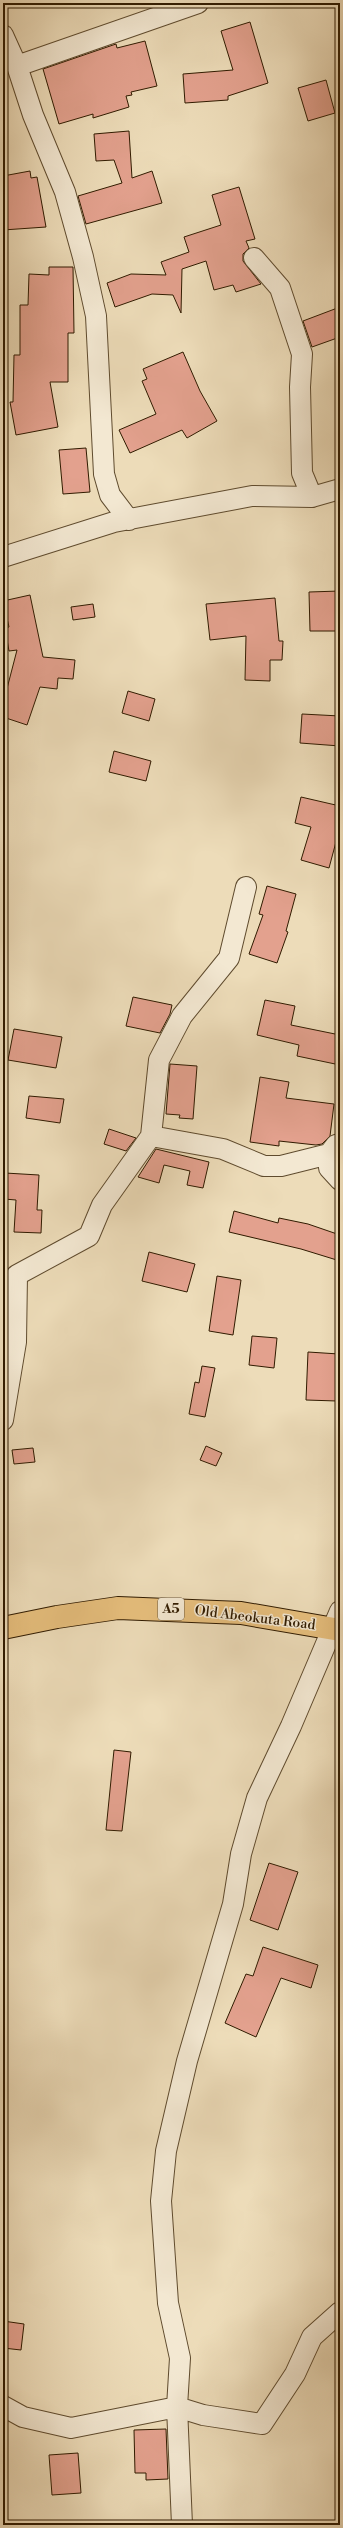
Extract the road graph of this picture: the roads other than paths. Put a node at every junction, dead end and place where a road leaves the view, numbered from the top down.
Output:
1 (198, 3) edge
2 (3, 35) edge
3 (17, 66) junction
4 (254, 258) dead end
5 (340, 489) edge
6 (312, 497) junction
7 (129, 520) junction
8 (3, 557) edge
9 (246, 887) dead end
10 (151, 1136) junction
11 (334, 1149) edge
12 (340, 1180) edge
13 (3, 1420) edge
14 (338, 1623) edge
15 (3, 1628) edge
16 (340, 2312) edge
17 (3, 2406) edge
18 (177, 2407) junction
19 (182, 2525) edge

1 - 3 street
2 - 3 street
3 - 7 street
4 - 6 street
5 - 6 street
6 - 7 street
7 - 8 street
9 - 10 street
10 - 11 street
10 - 13 street
11 - 12 street
14 - 15 highway, Old Abeokuta Road / A5
14 - 18 street
16 - 18 street
17 - 18 street
18 - 19 street

